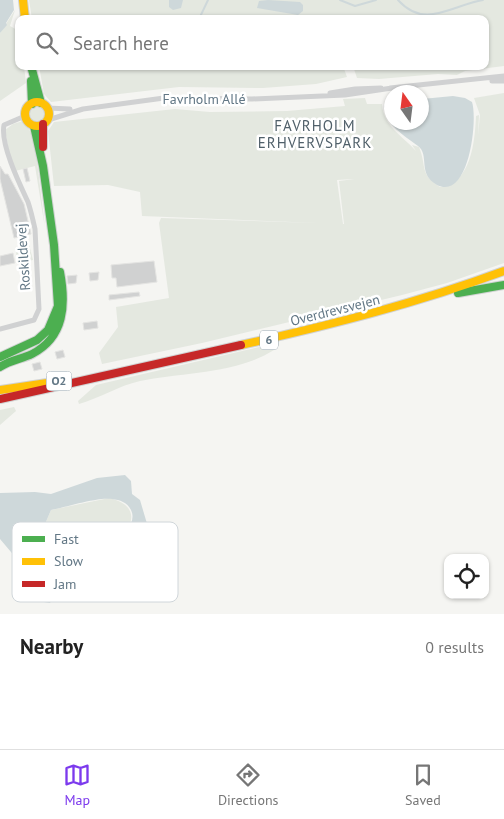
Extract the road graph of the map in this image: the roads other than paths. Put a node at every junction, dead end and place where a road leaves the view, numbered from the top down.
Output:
1 (23, 0) edge
2 (25, 15) edge
3 (31, 70) edge
4 (32, 70) edge
5 (504, 76) edge
6 (474, 81) junction
7 (504, 81) edge
8 (32, 104) junction
9 (44, 106) junction
10 (83, 109) junction
11 (25, 116) junction
12 (45, 122) junction
13 (34, 126) junction
14 (43, 166) junction
15 (54, 245) junction
16 (504, 271) edge
17 (502, 285) edge
18 (440, 295) junction
19 (0, 329) edge
20 (0, 357) edge
21 (0, 367) edge
22 (117, 373) junction
23 (59, 381) junction
24 (0, 390) edge
25 (0, 395) edge
26 (0, 400) edge

1 - 2 main road
3 - 8 main road
4 - 9 main road
5 - 6 street, Favrholm Allé
6 - 7 street, Favrholm Allé
6 - 10 street, Favrholm Allé
8 - 9 main road
8 - 11 main road
9 - 10 street, Favrholm Allé
9 - 12 main road
10 - 12 street, Favrholm Allé
11 - 13 main road
11 - 19 street, Roskildevej
12 - 13 main road
12 - 14 main road
13 - 14 main road
14 - 15 main road
15 - 20 main road
15 - 21 main road
16 - 18 main road, Overdrevsvejen
17 - 18 main road, Overdrevsvejen / 6
18 - 22 main road, Overdrevsvejen / 6
22 - 23 main road, Overdrevsvejen / O2
22 - 26 main road, Overdrevsvejen / 6
23 - 24 main road, Overdrevsvejen / O2
23 - 25 main road

